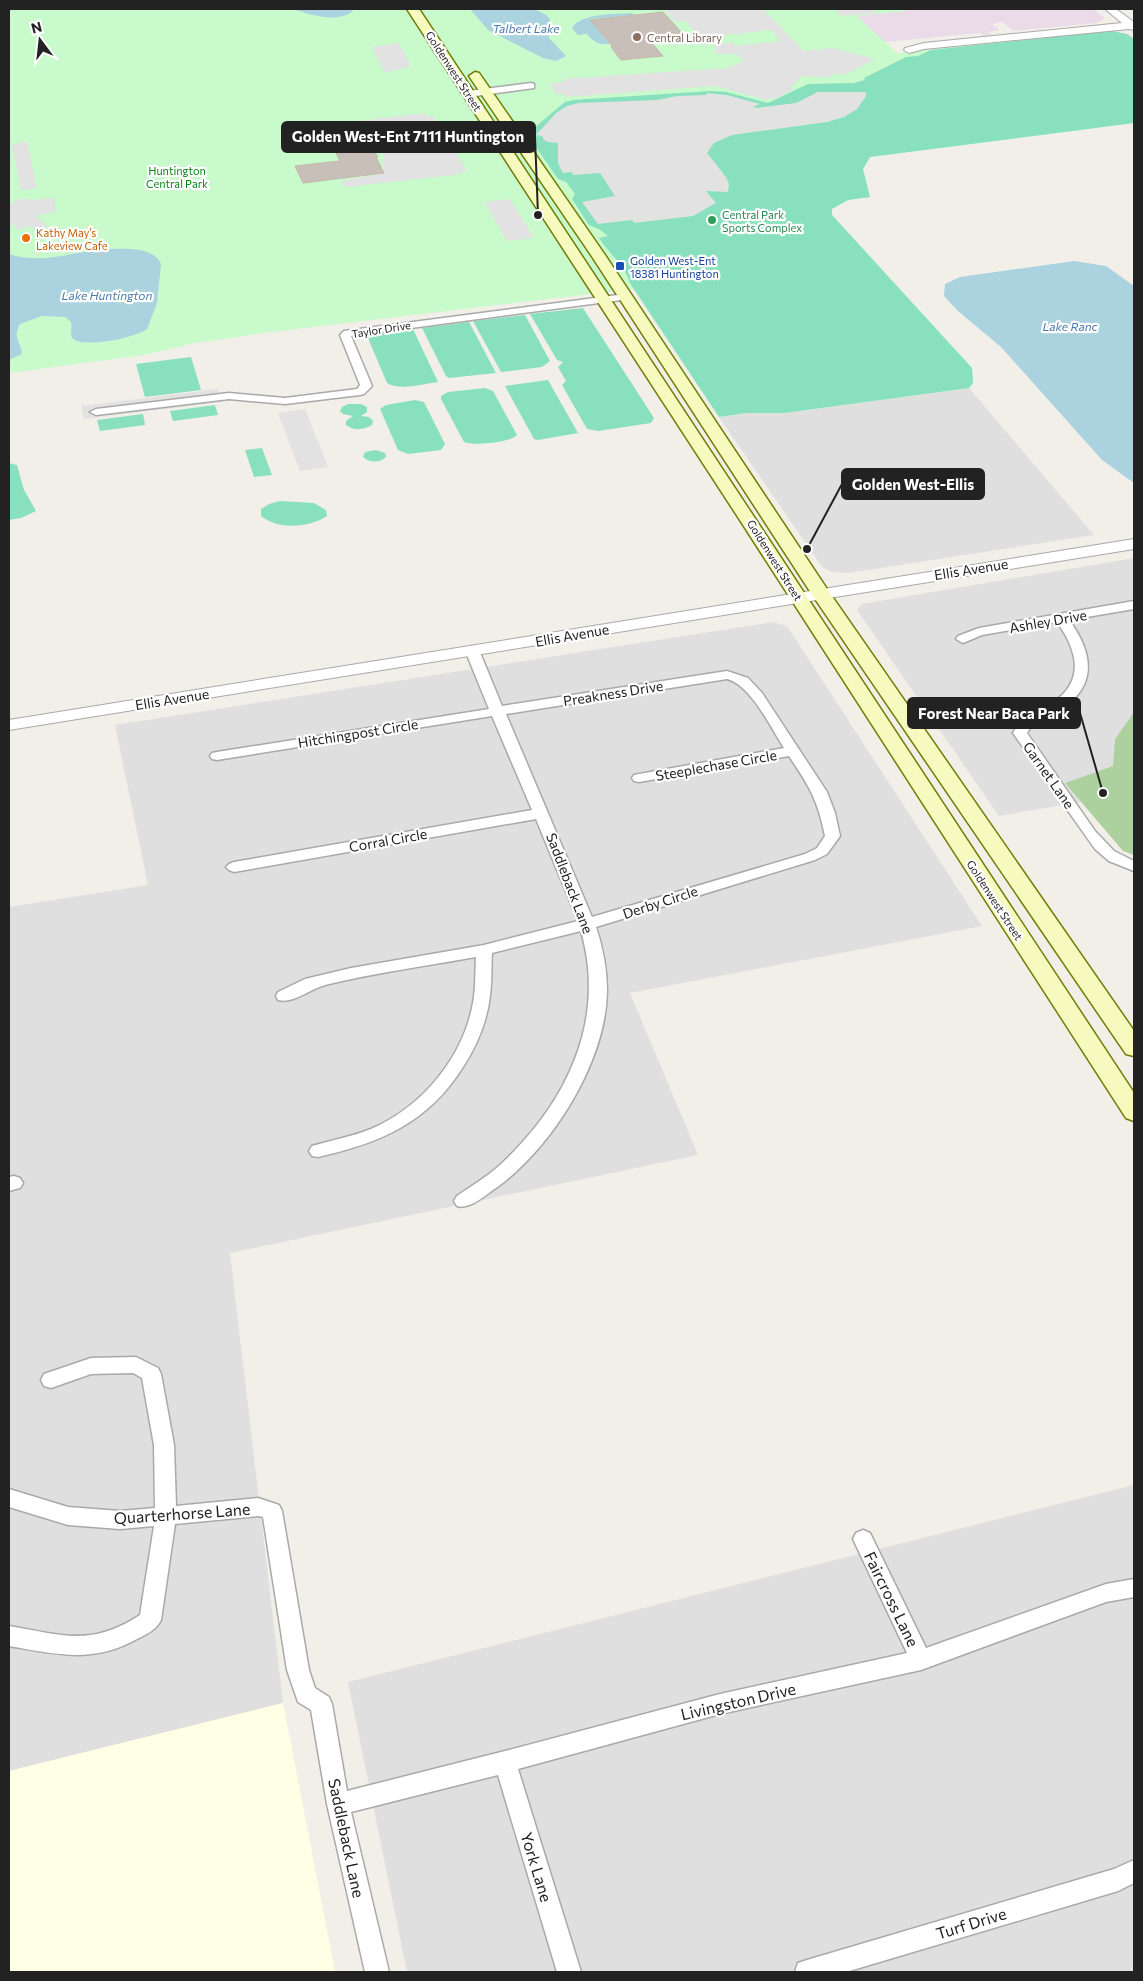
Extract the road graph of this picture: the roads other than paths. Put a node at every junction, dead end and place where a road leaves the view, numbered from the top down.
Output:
1 (413, 9) edge
2 (1110, 9) edge
3 (1133, 26) edge
4 (909, 50) dead end
5 (466, 62) dead end
6 (531, 86) dead end
7 (486, 92) junction
8 (468, 94) junction
9 (502, 146) junction
10 (552, 190) junction
11 (534, 192) junction
12 (583, 235) junction
13 (625, 297) junction
14 (603, 300) junction
15 (96, 412) dead end
16 (1134, 544) edge
17 (809, 595) junction
18 (1134, 605) edge
19 (1061, 619) junction
20 (962, 639) dead end
21 (472, 650) junction
22 (727, 675) joint
23 (498, 711) junction
24 (9, 725) edge
25 (793, 751) junction
26 (217, 756) dead end
27 (639, 778) dead end
28 (542, 813) junction
29 (1134, 866) edge
30 (234, 867) dead end
31 (588, 924) junction
32 (484, 950) junction
33 (284, 996) dead end
34 (1134, 1048) edge
35 (1134, 1112) edge
36 (318, 1151) dead end
37 (463, 1201) dead end
38 (51, 1380) dead end
39 (9, 1498) edge
40 (165, 1517) junction
41 (863, 1539) dead end
42 (1134, 1588) edge
43 (9, 1636) edge
44 (921, 1660) junction
45 (321, 1704) joint
46 (505, 1762) junction
47 (338, 1804) junction
48 (1134, 1871) edge
49 (377, 1972) edge
50 (569, 1972) edge
51 (807, 1972) edge

1 - 8 main road, Goldenwest Street
2 - 3 street
3 - 4 street
5 - 7 main road, Goldenwest Street
6 - 7 street
7 - 8 street
7 - 10 main road, Goldenwest Street
8 - 9 main road, Goldenwest Street
9 - 10 main road
9 - 11 main road, Goldenwest Street
10 - 12 main road, Goldenwest Street
11 - 12 main road
11 - 14 main road, Goldenwest Street
12 - 13 main road, Goldenwest Street
13 - 14 street, Taylor Drive
13 - 17 main road, Goldenwest Street
14 - 15 street, Taylor Drive
14 - 17 main road, Goldenwest Street
16 - 17 street, Ellis Avenue
17 - 21 street, Ellis Avenue
17 - 34 main road, Goldenwest Street
17 - 35 main road, Goldenwest Street
18 - 19 street, Ashley Drive
19 - 20 street, Ashley Drive
19 - 29 street, Garnet Lane
21 - 23 street, Saddleback Lane
21 - 24 street, Ellis Avenue
22 - 23 street, Preakness Drive
22 - 25 street, Derby Circle
23 - 26 street, Hitchingpost Circle
23 - 28 street, Saddleback Lane
25 - 27 street, Steeplechase Circle
25 - 31 street, Derby Circle
28 - 30 street, Corral Circle
28 - 31 street, Saddleback Lane
31 - 32 street, Derby Circle
31 - 37 street, Saddleback Lane
32 - 33 street, Derby Circle
32 - 36 street
38 - 40 street
39 - 40 street, Quarterhorse Lane
40 - 43 street
40 - 45 street, Quarterhorse Lane
41 - 44 street, Faircross Lane
42 - 44 street, Livingston Drive
44 - 46 street, Livingston Drive
45 - 47 street, Saddleback Lane
46 - 47 street, Livingston Drive
46 - 50 street, York Lane
47 - 49 street, Saddleback Lane
48 - 51 street, Turf Drive

